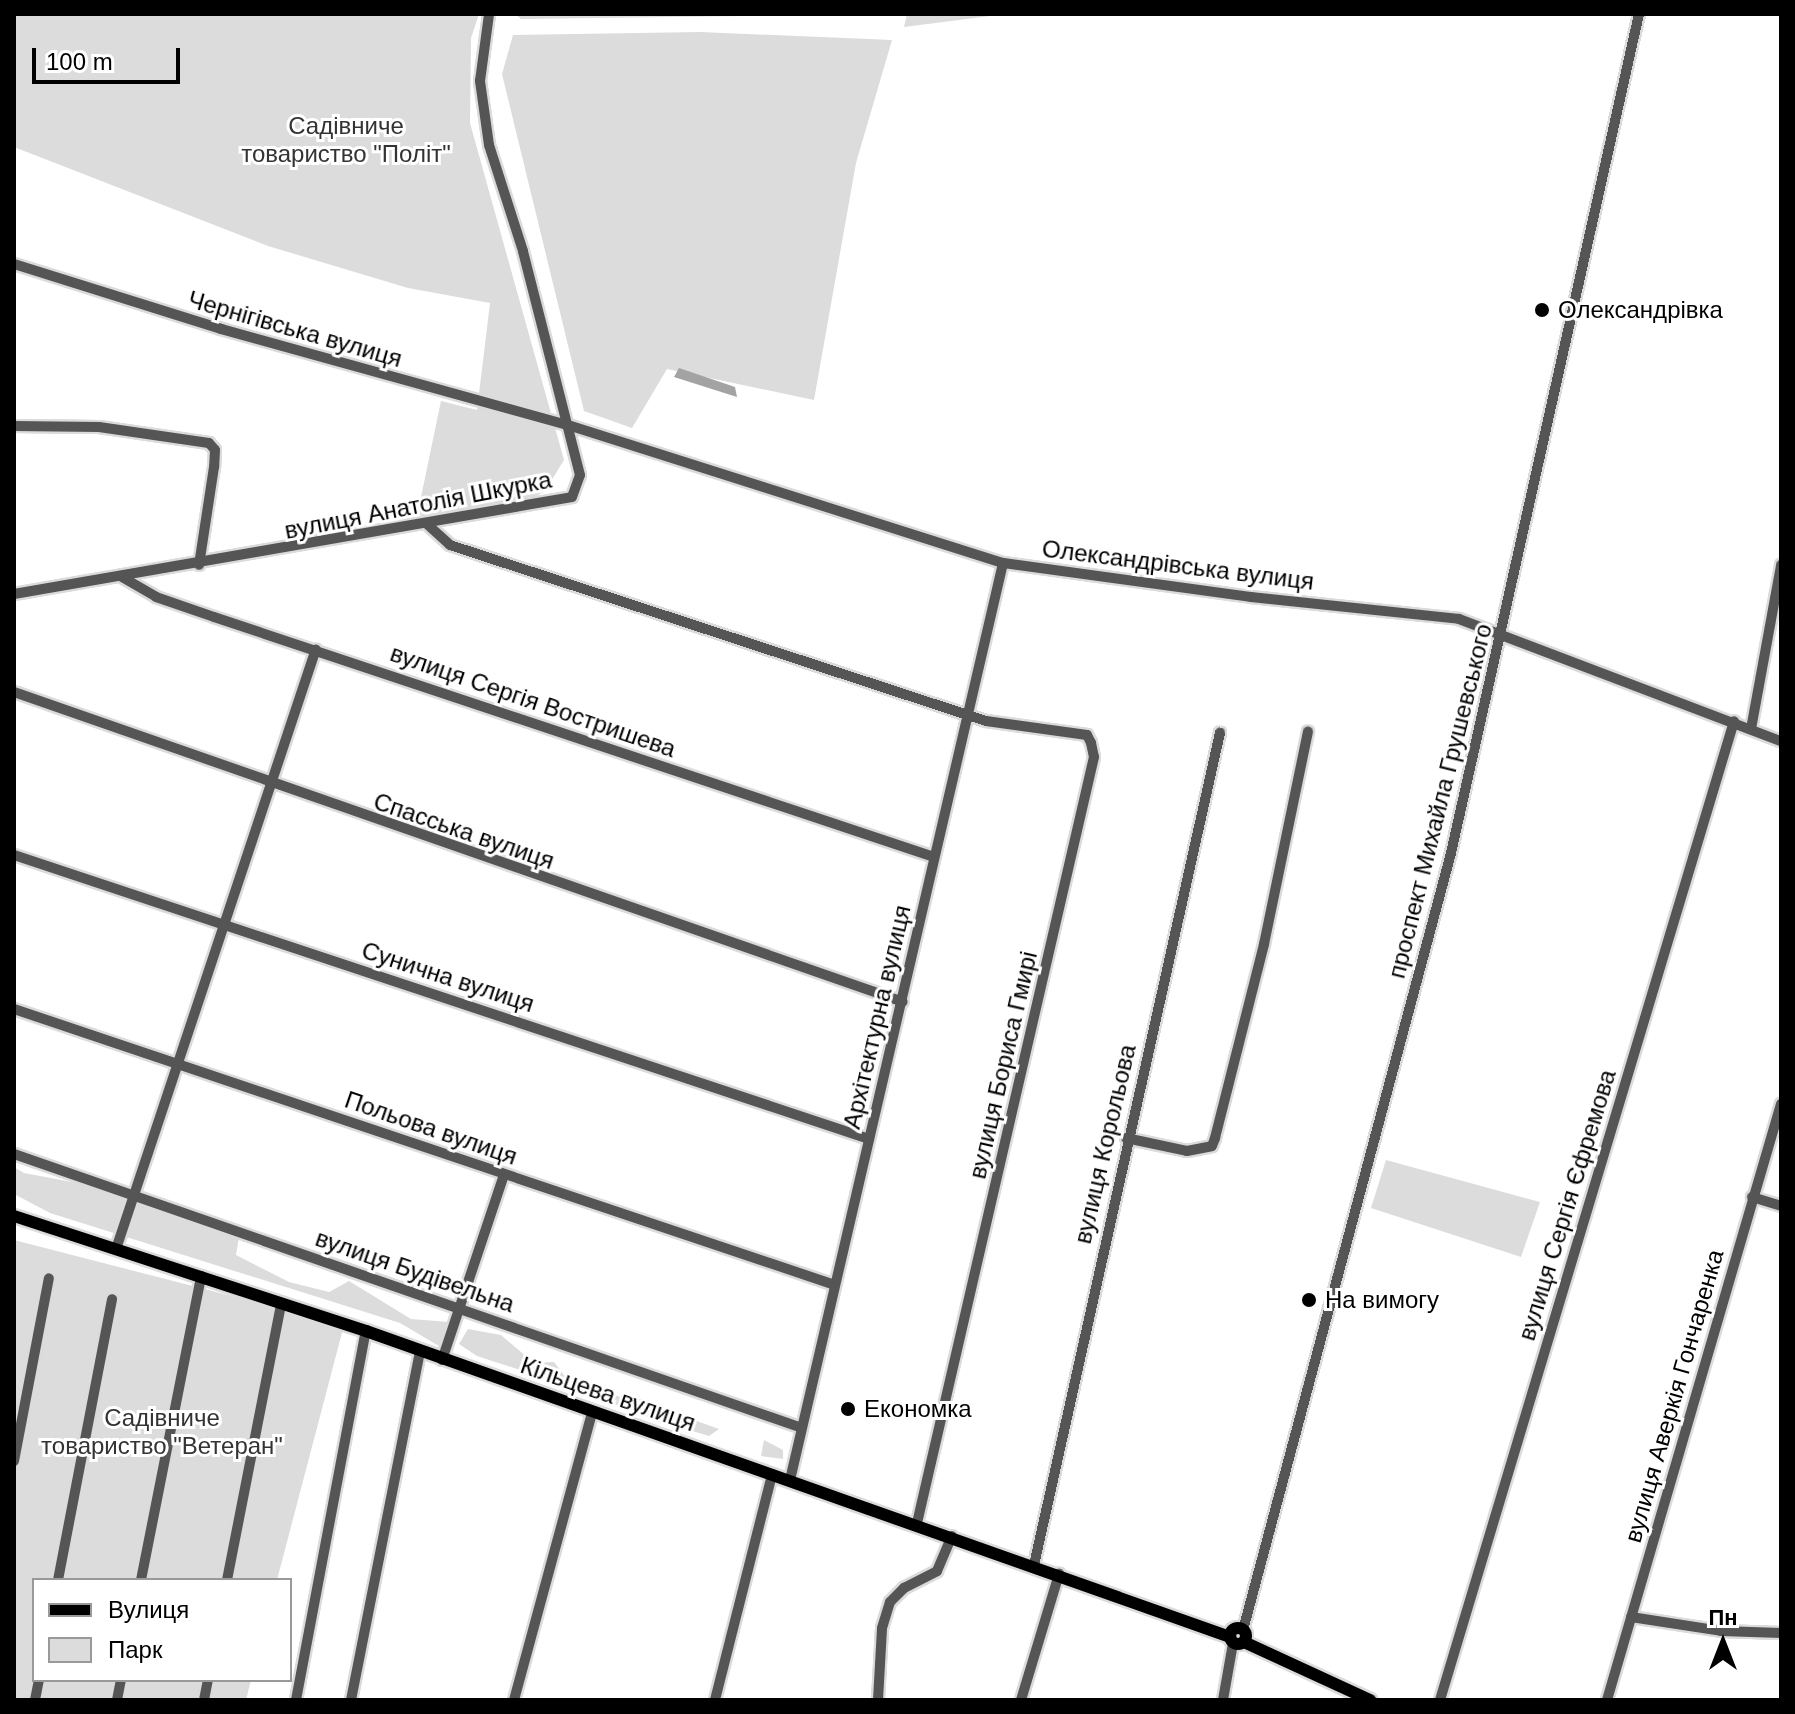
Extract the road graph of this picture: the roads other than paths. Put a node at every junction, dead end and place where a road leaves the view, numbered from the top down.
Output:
1 (489, 14) edge
2 (1639, 14) edge
3 (14, 264) edge
4 (568, 425) junction
5 (14, 426) edge
6 (428, 525) junction
7 (1003, 563) junction
8 (199, 565) junction
9 (1781, 565) edge
10 (122, 577) junction
11 (14, 594) edge
12 (1502, 633) junction
13 (316, 649) junction
14 (14, 692) edge
15 (967, 714) junction
16 (1734, 721) junction
17 (1751, 729) junction
18 (1308, 731) dead end
19 (1220, 733) dead end
20 (1781, 741) edge
21 (271, 786) junction
22 (14, 855) edge
23 (934, 857) junction
24 (224, 923) junction
25 (903, 1002) junction
26 (14, 1009) edge
27 (182, 1064) junction
28 (1781, 1104) edge
29 (1126, 1138) junction
30 (869, 1139) junction
31 (14, 1154) edge
32 (504, 1175) junction
33 (135, 1196) junction
34 (1752, 1197) junction
35 (1781, 1206) edge
36 (14, 1216) edge
37 (116, 1249) junction
38 (201, 1276) junction
39 (49, 1278) dead end
40 (835, 1285) junction
41 (112, 1299) dead end
42 (281, 1304) junction
43 (460, 1307) junction
44 (366, 1331) junction
45 (420, 1351) junction
46 (442, 1360) junction
47 (592, 1412) junction
48 (802, 1428) junction
49 (14, 1461) edge
50 (772, 1474) junction
51 (790, 1480) junction
52 (917, 1523) junction
53 (952, 1536) junction
54 (1034, 1565) junction
55 (1059, 1574) junction
56 (58, 1578) edge
57 (141, 1578) edge
58 (227, 1578) edge
59 (1631, 1617) junction
60 (1781, 1633) edge
61 (1238, 1636) junction
62 (296, 1700) edge
63 (351, 1700) edge
64 (514, 1700) edge
65 (715, 1700) edge
66 (878, 1700) edge
67 (1021, 1700) edge
68 (1223, 1700) edge
69 (1370, 1700) edge
70 (1440, 1700) edge
71 (1607, 1700) edge

1 - 4 street, вулиця Анатолія Шкурка
2 - 12 street, проспект Михайла Грушевського
3 - 4 street, Чернігівська вулиця
4 - 6 street, вулиця Анатолія Шкурка
4 - 7 street, Олександрівська вулиця
5 - 8 street
6 - 8 street, вулиця Анатолія Шкурка
6 - 15 street
7 - 12 street, Олександрівська вулиця
7 - 15 street, Архітектурна вулиця
8 - 10 street, вулиця Анатолія Шкурка
9 - 17 street
10 - 11 street, вулиця Анатолія Шкурка
10 - 13 street, вулиця Сергія Востришева
12 - 16 street, Олександрівська вулиця
12 - 61 street, проспект Михайла Грушевського
13 - 21 street
13 - 23 street, вулиця Сергія Востришева
14 - 21 street, Спасська вулиця
15 - 23 street, Архітектурна вулиця
15 - 52 street, вулиця Бориса Гмирі
16 - 17 street, Олександрівська вулиця
16 - 70 street, вулиця Сергія Єфремова
17 - 20 street, Олександрівська вулиця
18 - 29 street
19 - 29 street, вулиця Корольова
21 - 24 street
21 - 25 street, Спасська вулиця
22 - 24 street, Сунична вулиця
23 - 25 street, Архітектурна вулиця
24 - 27 street
24 - 30 street, Сунична вулиця
25 - 30 street, Архітектурна вулиця
26 - 27 street, Польова вулиця
27 - 32 street, Польова вулиця
27 - 33 street
28 - 34 street, вулиця Аверкія Гончаренка
29 - 54 street, вулиця Корольова
30 - 40 street, Архітектурна вулиця
31 - 33 street, вулиця Будівельна
32 - 40 street, Польова вулиця
32 - 43 street
33 - 37 street
33 - 43 street, вулиця Будівельна
34 - 35 street
34 - 59 street, вулиця Аверкія Гончаренка
36 - 37 main road, Кільцева вулиця
37 - 38 main road, Кільцева вулиця
38 - 42 main road, Кільцева вулиця
38 - 57 street
39 - 49 street
40 - 48 street, Архітектурна вулиця
41 - 56 street
42 - 44 main road, Кільцева вулиця
42 - 58 street
43 - 46 street
43 - 48 street, вулиця Будівельна
44 - 45 main road, Кільцева вулиця
44 - 62 street
45 - 46 main road, Кільцева вулиця
45 - 63 street
46 - 47 main road, Кільцева вулиця
47 - 50 main road, Кільцева вулиця
47 - 64 street
48 - 51 street, Архітектурна вулиця
50 - 51 main road, Кільцева вулиця
50 - 65 street
51 - 52 main road, Кільцева вулиця
52 - 53 main road, Кільцева вулиця
53 - 54 main road, Кільцева вулиця
53 - 66 street
54 - 55 main road, Кільцева вулиця
55 - 61 main road, Кільцева вулиця
55 - 67 street
59 - 60 street
59 - 71 street, вулиця Аверкія Гончаренка
61 - 68 street, проспект Михайла Грушевського
61 - 69 main road, Кільцева вулиця

